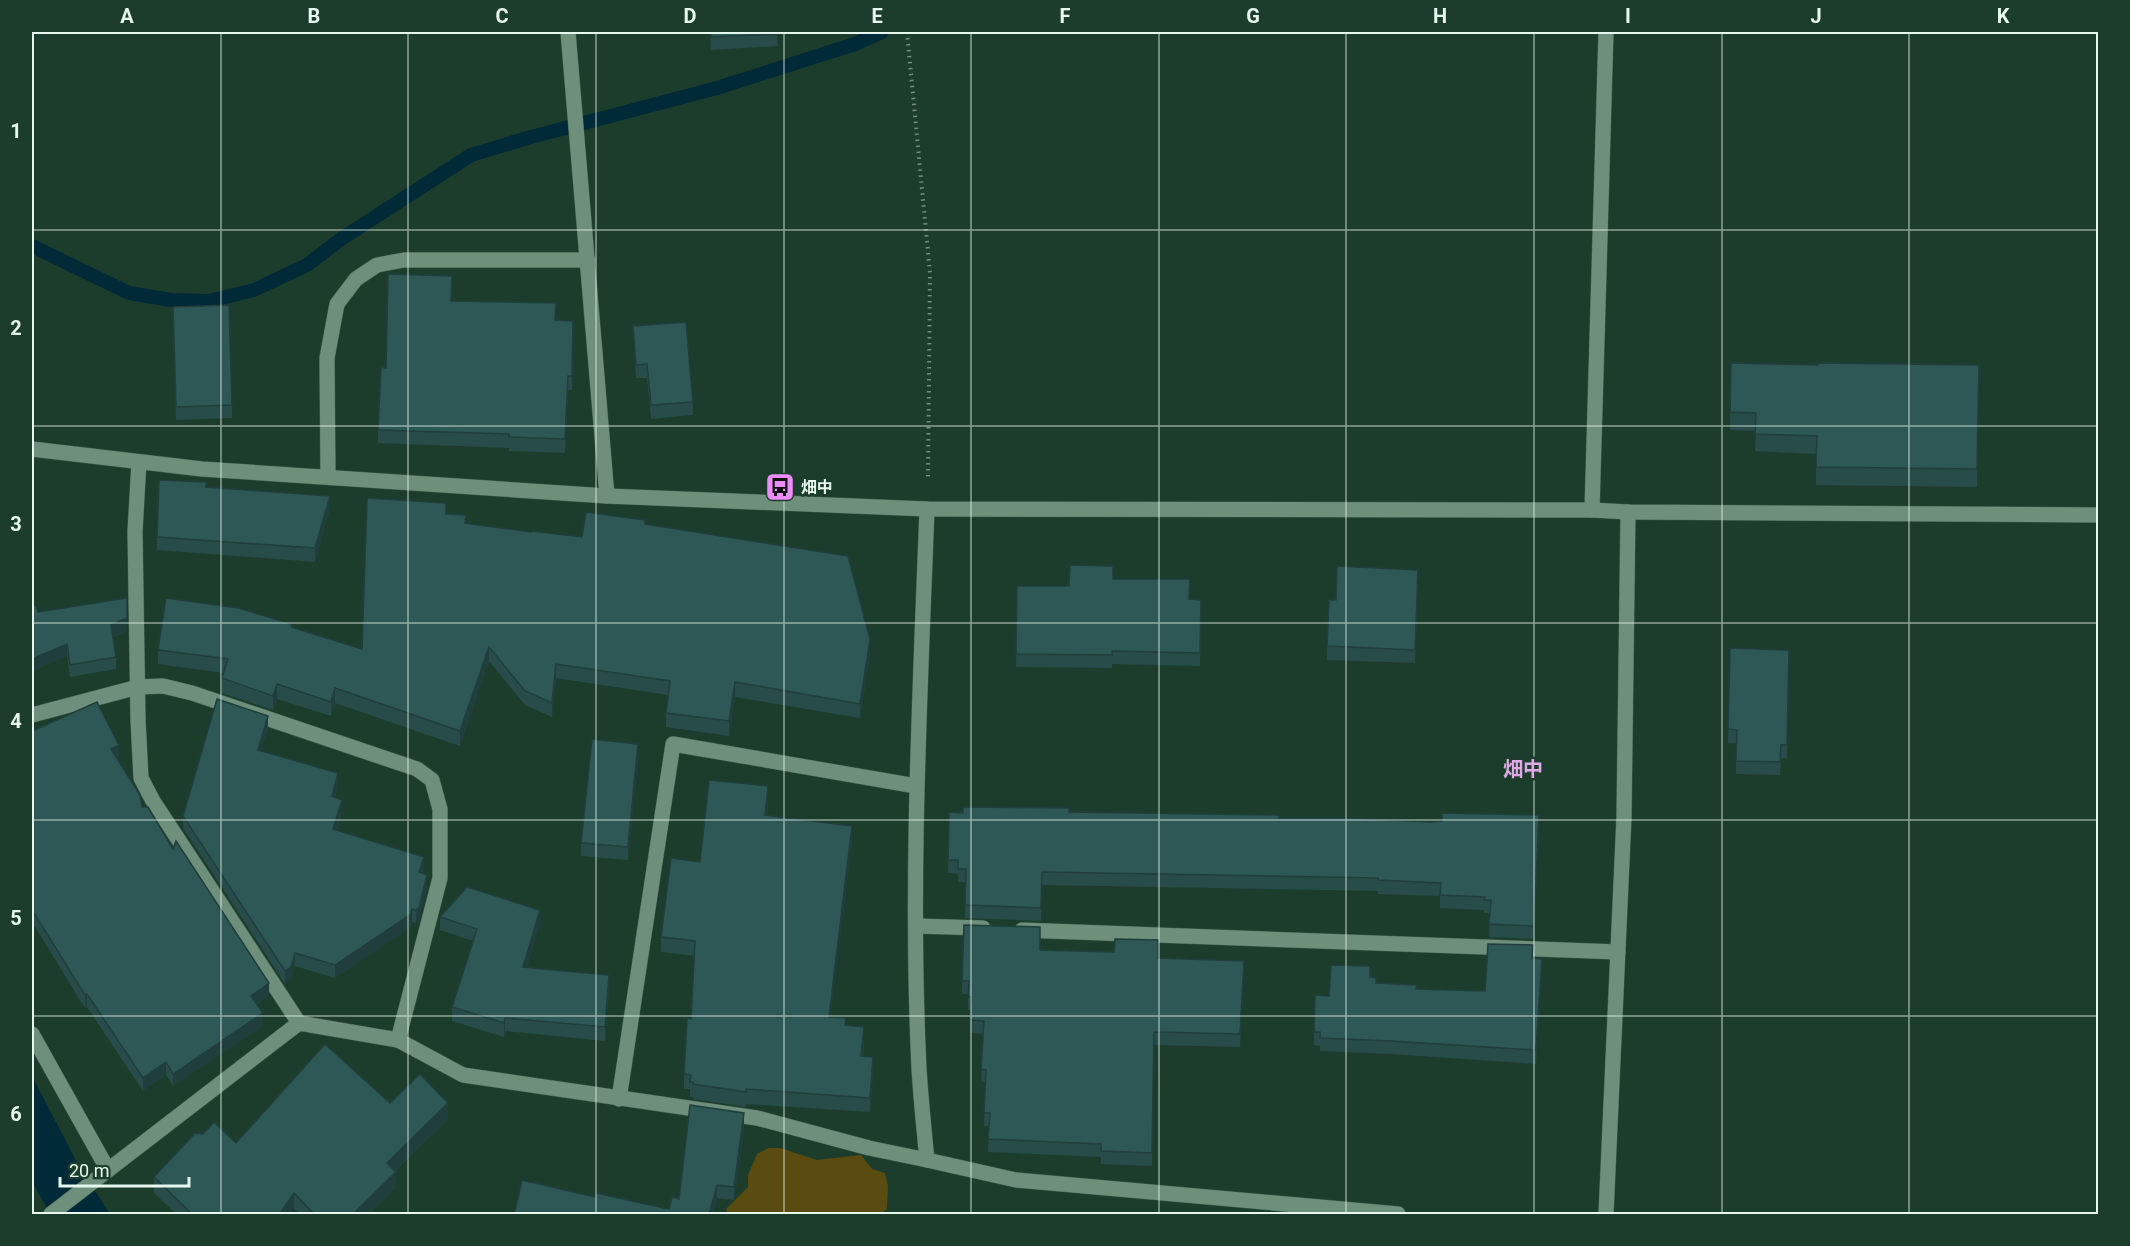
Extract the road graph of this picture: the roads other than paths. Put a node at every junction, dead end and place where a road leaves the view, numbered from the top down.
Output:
1 (568, 32) edge
2 (1606, 32) edge
3 (588, 260) junction
4 (32, 448) edge
5 (139, 462) junction
6 (328, 477) junction
7 (607, 496) junction
8 (927, 509) junction
9 (1592, 510) junction
10 (1628, 512) junction
11 (2098, 515) edge
12 (138, 687) junction
13 (32, 715) edge
14 (916, 786) junction
15 (916, 926) junction
16 (1618, 952) junction
17 (299, 1023) junction
18 (32, 1034) edge
19 (398, 1040) junction
20 (619, 1099) junction
21 (927, 1160) junction
22 (108, 1170) junction
23 (51, 1215) edge
24 (1398, 1215) edge
25 (1606, 1215) edge

1 - 3 street
2 - 9 street
3 - 6 street
3 - 7 street
4 - 5 street
5 - 6 street
5 - 12 street
6 - 7 street
7 - 8 street
8 - 9 street
8 - 14 street
9 - 10 street
10 - 11 street
10 - 16 street
12 - 13 street
12 - 17 street
12 - 19 street
14 - 15 street
14 - 20 street
15 - 16 street
15 - 21 street
16 - 25 street
17 - 19 street
17 - 22 street
18 - 22 street
19 - 20 street
20 - 21 street
21 - 24 street
22 - 23 street

